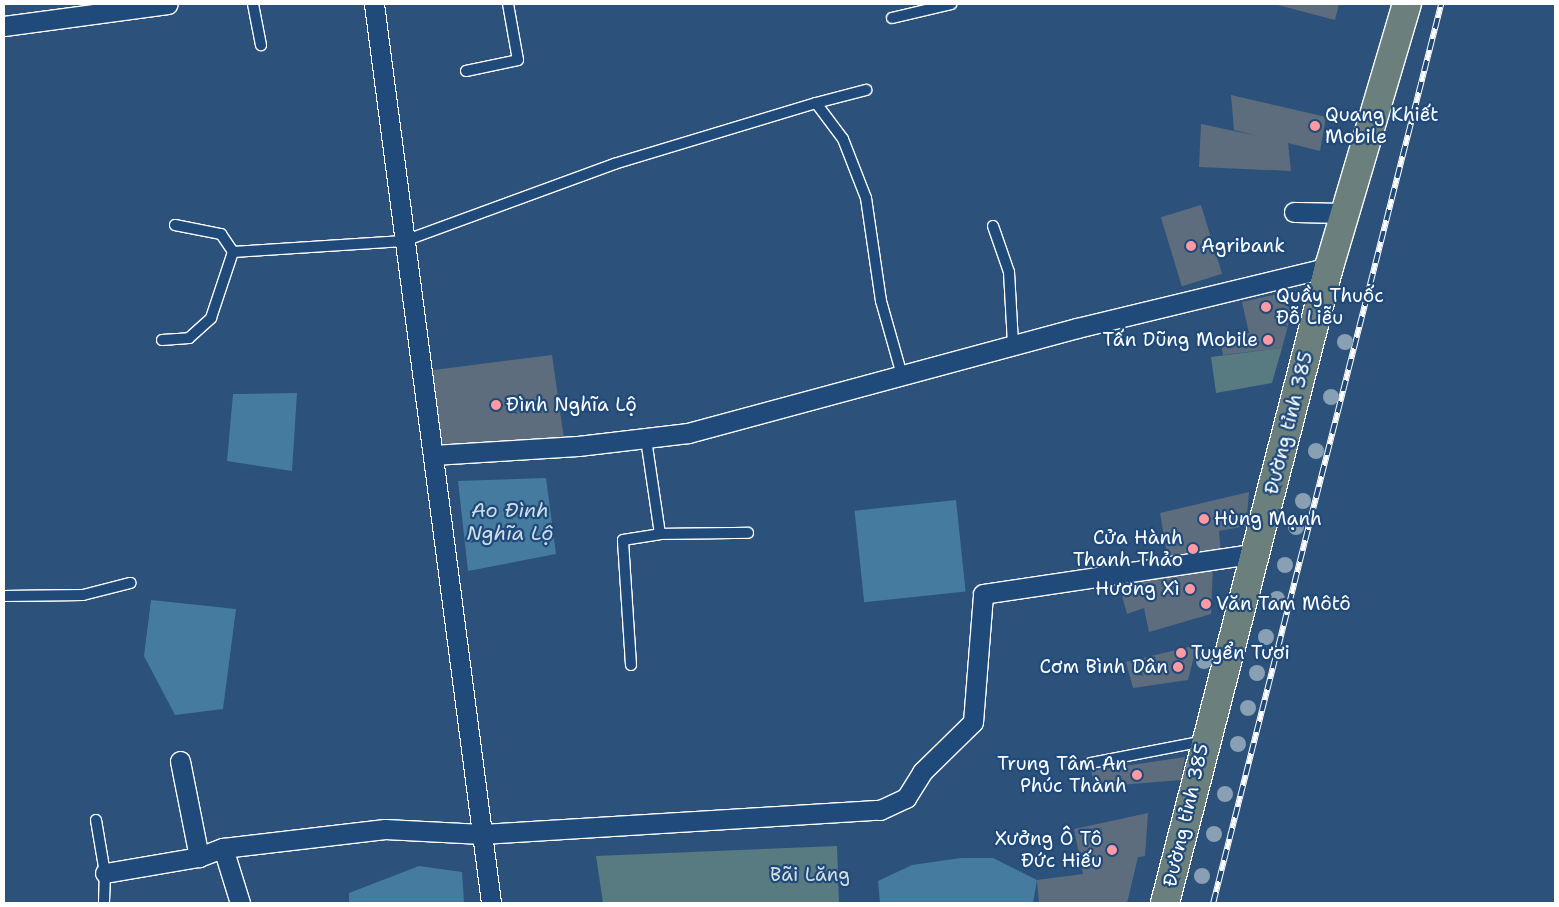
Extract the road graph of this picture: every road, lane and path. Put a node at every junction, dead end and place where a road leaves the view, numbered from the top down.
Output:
1 (168, 4) edge
2 (253, 4) edge
3 (374, 4) edge
4 (508, 4) edge
5 (951, 4) edge
6 (1407, 4) edge
7 (892, 18) dead end
8 (4, 26) edge
9 (261, 45) dead end
10 (466, 71) dead end
11 (866, 90) dead end
12 (816, 103) junction
13 (1294, 212) dead end
14 (1345, 213) junction
15 (175, 225) dead end
16 (993, 226) dead end
17 (404, 241) junction
18 (233, 252) junction
19 (1329, 267) junction
20 (162, 340) dead end
21 (1013, 344) junction
22 (902, 375) junction
23 (646, 439) junction
24 (433, 455) junction
25 (748, 533) dead end
26 (660, 534) junction
27 (1256, 552) junction
28 (130, 583) dead end
29 (4, 596) edge
30 (631, 665) dead end
31 (1204, 741) junction
32 (180, 761) dead end
33 (1091, 763) dead end
34 (96, 820) dead end
35 (482, 834) junction
36 (223, 848) junction
37 (199, 857) junction
38 (105, 872) junction
39 (104, 903) edge
40 (240, 903) edge
41 (491, 903) edge
42 (1165, 903) edge

1 - 8 street
2 - 9 lane
3 - 17 street
4 - 10 lane
5 - 7 lane
6 - 14 main road, Đường tỉnh 385
11 - 12 lane
12 - 17 lane
12 - 22 lane
13 - 14 street
14 - 19 main road, Đường tỉnh 385
15 - 18 lane
16 - 21 lane
17 - 18 lane
17 - 24 street
18 - 20 lane
19 - 21 street
19 - 27 main road, Đường tỉnh 385
21 - 22 street
22 - 23 street
23 - 24 street
23 - 26 lane
24 - 35 street
25 - 26 lane
26 - 30 lane
27 - 31 main road, Đường tỉnh 385
27 - 35 street
28 - 29 lane
31 - 33 lane
31 - 42 main road, Đường tỉnh 385
32 - 37 street
34 - 38 lane
35 - 36 street
35 - 41 street
36 - 37 street
36 - 40 street
37 - 38 street
38 - 39 lane

